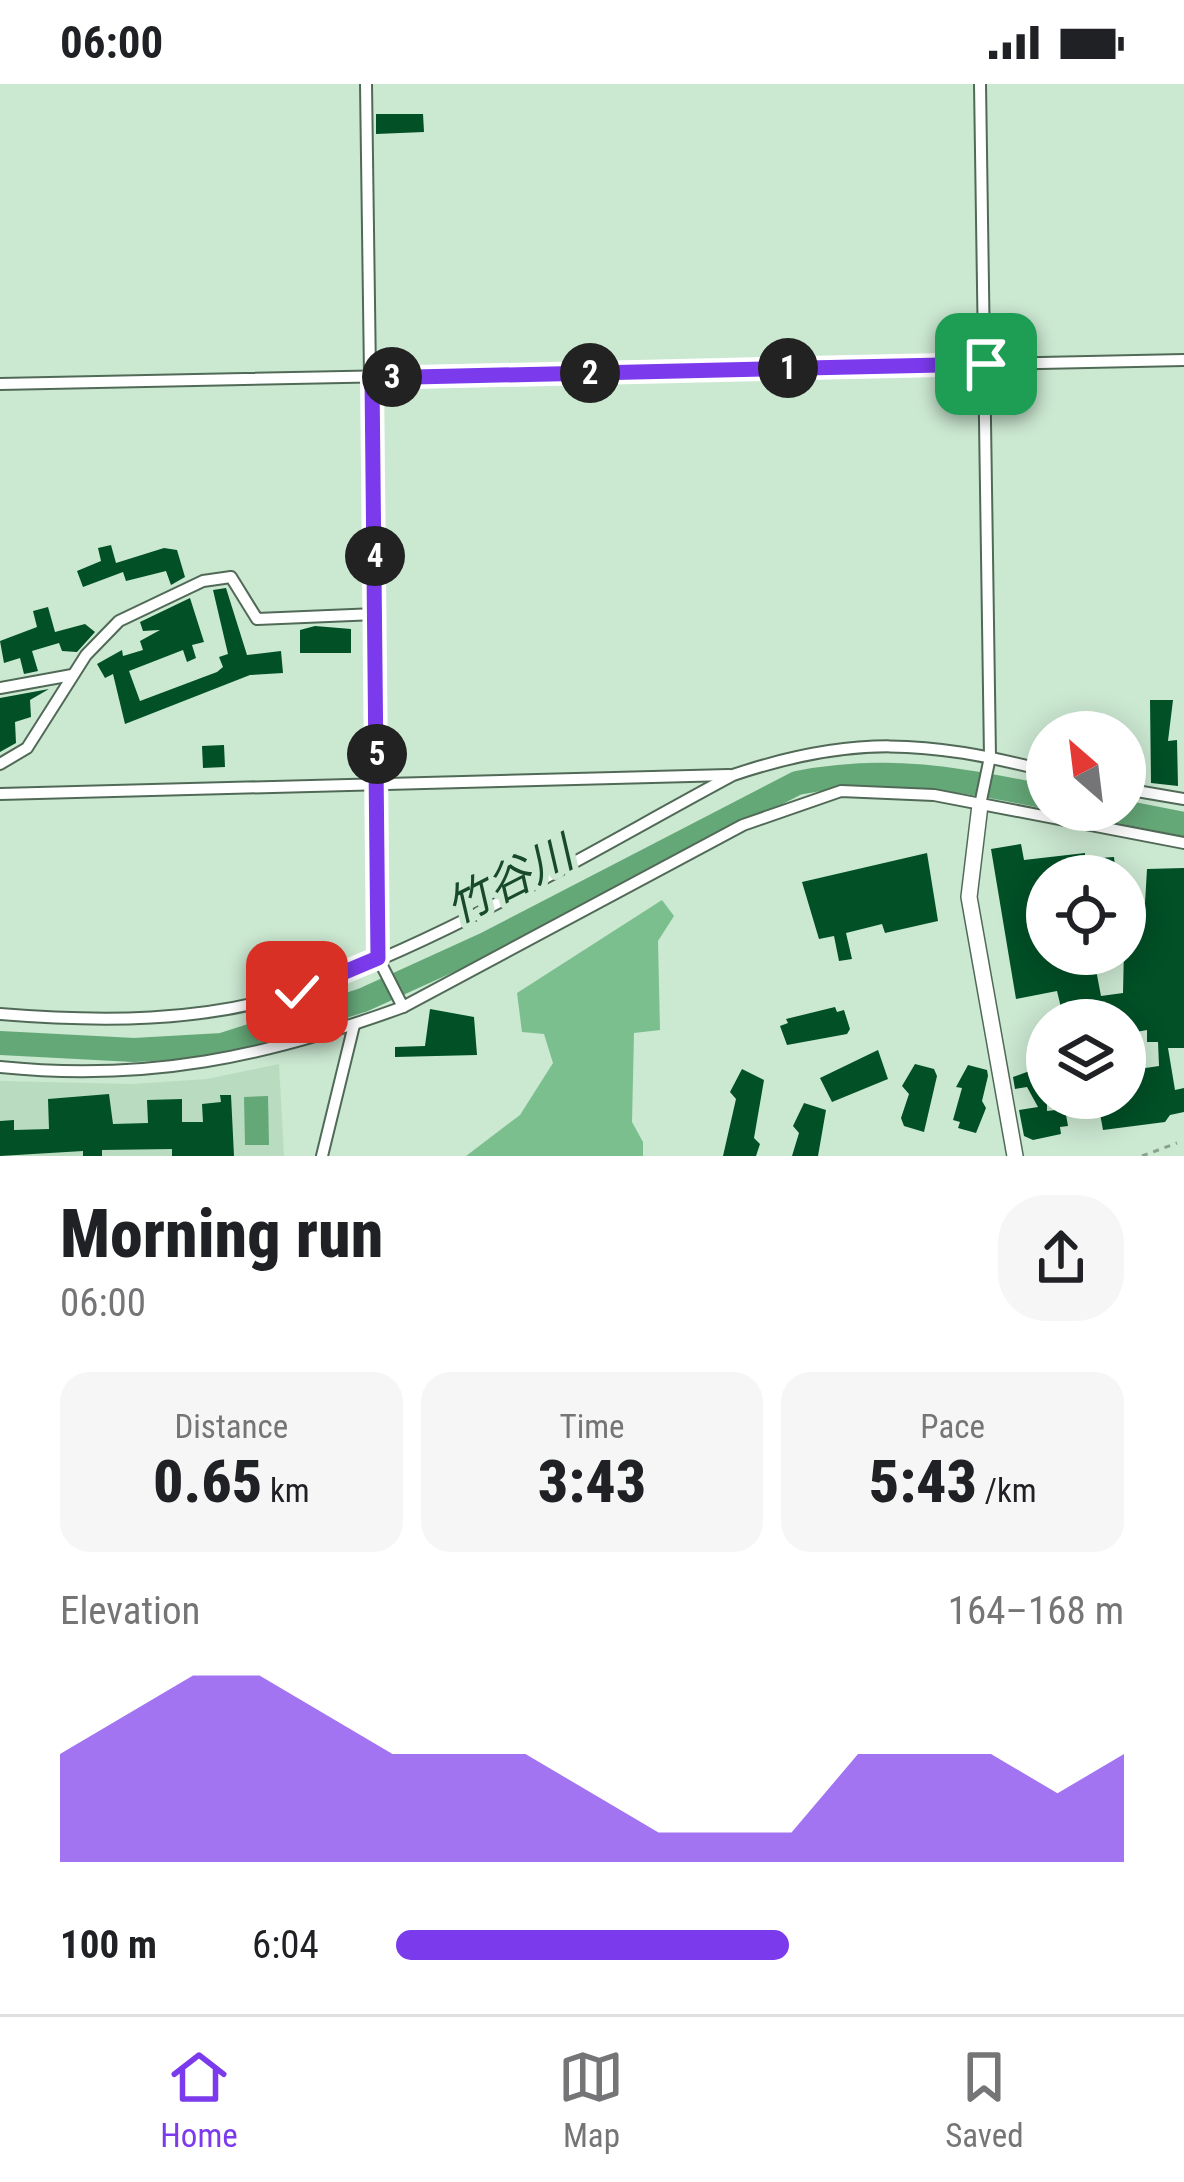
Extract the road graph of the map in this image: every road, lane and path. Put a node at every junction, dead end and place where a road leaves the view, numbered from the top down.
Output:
1 (367, 84) edge
2 (980, 84) edge
3 (1184, 360) edge
4 (986, 364) junction
5 (372, 378) junction
6 (0, 384) edge
7 (376, 614) junction
8 (72, 675) junction
9 (0, 688) edge
10 (990, 761) junction
11 (0, 764) edge
12 (1026, 767) edge
13 (733, 775) junction
14 (378, 788) junction
15 (1146, 793) edge
16 (0, 794) edge
17 (1184, 799) edge
18 (981, 801) junction
19 (1184, 843) edge
20 (378, 958) junction
21 (401, 1003) junction
22 (0, 1015) edge
23 (354, 1025) junction
24 (0, 1067) edge
25 (1177, 1143) dead end
26 (322, 1156) edge
27 (1016, 1156) edge
28 (1142, 1156) edge

1 - 5 street
2 - 4 street
3 - 4 street
4 - 5 street
4 - 10 street
5 - 6 street
5 - 7 street
7 - 8 street
7 - 14 street
8 - 9 street
8 - 11 street
10 - 12 street
10 - 13 street
10 - 18 street
13 - 14 street
13 - 20 street
14 - 16 street
14 - 20 street
15 - 17 street
18 - 19 street
18 - 21 street
18 - 27 street
20 - 21 street
20 - 22 street
21 - 23 street
23 - 24 street
23 - 26 street
25 - 28 path

